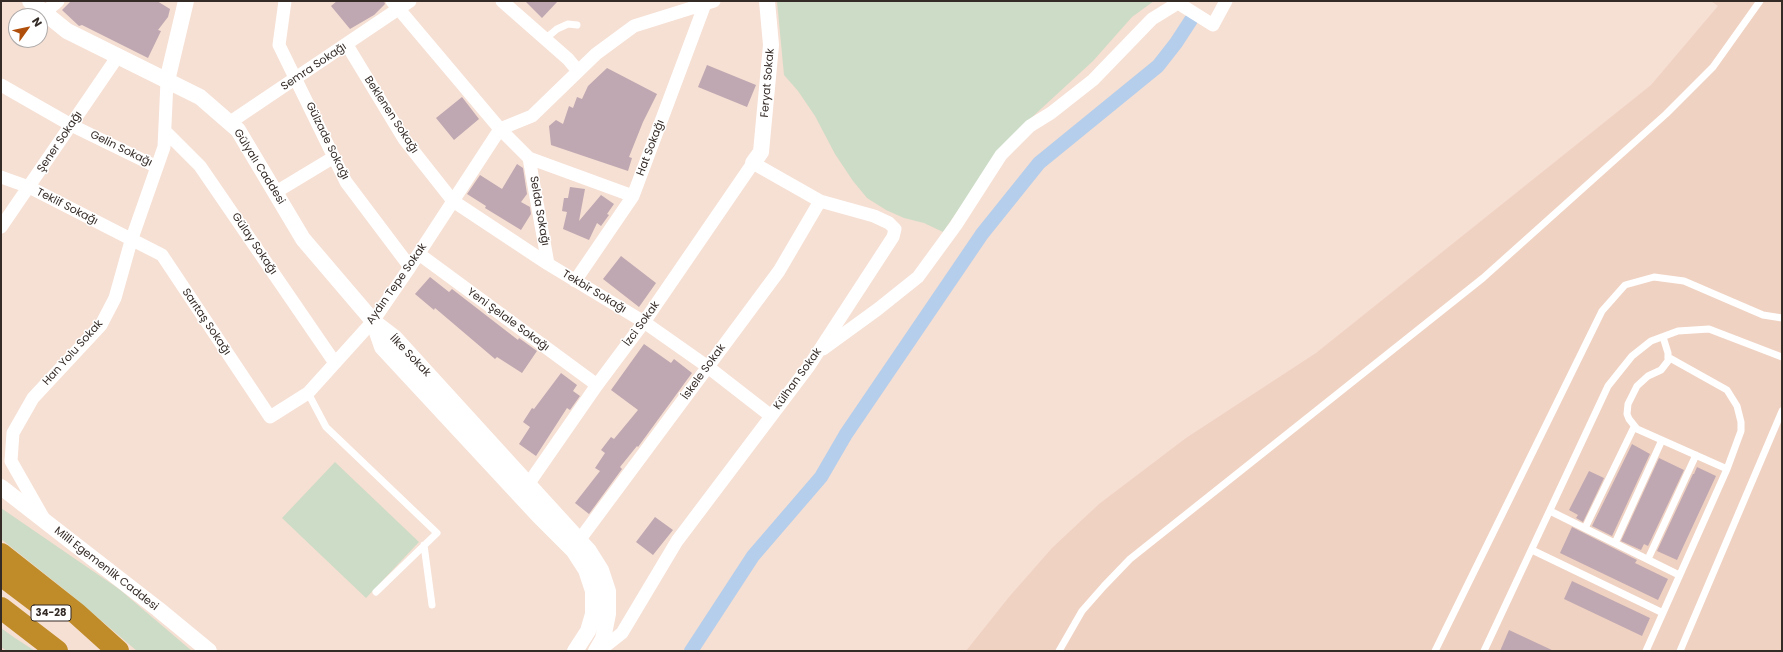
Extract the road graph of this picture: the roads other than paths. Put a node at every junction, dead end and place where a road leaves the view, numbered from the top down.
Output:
1 (30, 1) edge
2 (58, 1) edge
3 (186, 1) edge
4 (285, 1) edge
5 (410, 1) edge
6 (502, 1) edge
7 (767, 1) edge
8 (1226, 1) edge
9 (1760, 1) edge
10 (709, 2) edge
11 (394, 5) edge
12 (38, 8) edge
13 (48, 10) edge
14 (48, 16) edge
15 (577, 24) dead end
16 (545, 39) junction
17 (347, 45) junction
18 (118, 56) junction
19 (578, 71) junction
20 (296, 79) junction
21 (167, 81) junction
22 (1, 85) edge
23 (229, 123) junction
24 (71, 125) junction
25 (500, 129) junction
26 (165, 131) junction
27 (334, 157) junction
28 (529, 158) junction
29 (753, 163) junction
30 (157, 167) junction
31 (1, 177) edge
32 (29, 187) junction
33 (276, 192) junction
34 (633, 196) junction
35 (453, 201) junction
36 (820, 201) junction
37 (1, 227) edge
38 (131, 240) junction
39 (419, 254) junction
40 (548, 264) junction
41 (410, 267) junction
42 (575, 280) junction
43 (1782, 318) edge
44 (372, 321) junction
45 (644, 322) junction
46 (1663, 337) junction
47 (817, 354) junction
48 (1668, 357) junction
49 (1782, 358) edge
50 (335, 363) junction
51 (708, 367) junction
52 (597, 385) junction
53 (308, 393) junction
54 (1782, 411) edge
55 (771, 416) junction
56 (270, 418) joint
57 (1634, 427) junction
58 (1662, 440) junction
59 (1696, 455) junction
60 (1727, 468) junction
61 (1, 488) edge
62 (524, 489) junction
63 (1, 498) edge
64 (1550, 511) junction
65 (1585, 528) junction
66 (52, 530) junction
67 (580, 539) junction
68 (1615, 543) junction
69 (424, 545) junction
70 (1532, 550) junction
71 (1, 554) edge
72 (1648, 560) junction
73 (1, 575) edge
74 (1679, 575) junction
75 (376, 592) dead end
76 (432, 605) dead end
77 (1, 608) edge
78 (1663, 613) junction
79 (57, 651) edge
80 (100, 651) edge
81 (118, 651) edge
82 (198, 651) edge
83 (209, 651) edge
84 (575, 651) edge
85 (597, 651) edge
86 (1059, 651) edge
87 (1435, 651) edge
88 (1484, 651) edge
89 (1646, 651) edge
90 (1680, 651) edge

1 - 12 street, Gülyalı Caddesi
2 - 13 street
3 - 21 street
4 - 20 street, Gülzade Sokağı
5 - 11 street, Semra Sokağı
6 - 16 street
7 - 29 street, Feryat Sokak
8 - 47 street
9 - 86 lane
10 - 19 street
10 - 34 street, Hat Sokağı
11 - 17 street, Semra Sokağı
11 - 25 street
14 - 18 street, Gülyalı Caddesi
15 - 16 lane
16 - 19 street
17 - 20 street, Semra Sokağı
17 - 35 street, Beklenen Sokağı
18 - 21 street, Gülyalı Caddesi
18 - 24 street, Şener Sokağı
19 - 25 street
20 - 23 street, Semra Sokağı
20 - 27 street, Gülzade Sokağı
21 - 23 street, Gülyalı Caddesi
21 - 26 street, Han Yolu Sokak
22 - 24 street, Gelin Sokağı
23 - 33 street, Gülyalı Caddesi
24 - 30 street, Gelin Sokağı
24 - 32 street, Şener Sokağı
25 - 28 street
25 - 35 street, Aydın Tepe Sokak
26 - 30 street, Han Yolu Sokak
26 - 50 street, Gülay Sokağı
27 - 33 street
27 - 41 street, Gülzade Sokağı
28 - 34 street
28 - 40 street, Selda Sokağı
29 - 36 street, Külhan Sokak
29 - 45 street, İzci Sokak
30 - 38 street, Han Yolu Sokak
31 - 32 street, Teklif Sokağı
32 - 37 street, Şener Sokağı
32 - 38 street, Teklif Sokağı
33 - 44 street, Gülyalı Caddesi
34 - 42 street, Hat Sokağı
35 - 39 street, Aydın Tepe Sokak
35 - 40 street, Tekbir Sokağı
36 - 47 street, Külhan Sokak
36 - 51 street, İskele Sokak
38 - 56 street, Sarıtaş Sokağı
38 - 66 street, Han Yolu Sokak
39 - 41 street, Aydın Tepe Sokak
39 - 52 street, Yeni Şelale Sokağı
40 - 42 street, Tekbir Sokağı
41 - 44 street, Aydın Tepe Sokak
42 - 45 street, Tekbir Sokağı
43 - 87 lane
44 - 50 street, Aydın Tepe Sokak
44 - 62 street, İlke Sokak
45 - 51 street, Tekbir Sokağı
45 - 52 street, İzci Sokak
46 - 48 lane
46 - 49 lane
46 - 64 lane
47 - 55 street, Külhan Sokak
48 - 57 lane
48 - 60 lane
50 - 53 street, Aydın Tepe Sokak
51 - 55 street, Tekbir Sokağı
51 - 67 street, İskele Sokak
52 - 62 street, İzci Sokak
53 - 56 street, Aydın Tepe Sokak
53 - 69 lane
54 - 90 lane
55 - 85 street, Külhan Sokak
57 - 58 lane
57 - 65 lane
58 - 59 lane
58 - 68 lane
59 - 60 lane
59 - 72 lane
60 - 74 lane
61 - 66 street, Milli Egemenlik Caddesi
62 - 67 street, İlke Sokak
62 - 84 street, İlke Sokak
63 - 66 street, Milli Egemenlik Caddesi
64 - 65 lane
64 - 70 lane
65 - 68 lane
66 - 82 street, Milli Egemenlik Caddesi
66 - 83 street, Milli Egemenlik Caddesi
67 - 85 street, İlke Sokak
68 - 72 lane
69 - 75 lane
69 - 76 lane
70 - 78 lane
70 - 88 lane
71 - 81 highway
72 - 74 lane
73 - 80 highway, 34-28
74 - 78 lane
77 - 79 highway, 34-28
78 - 89 lane

